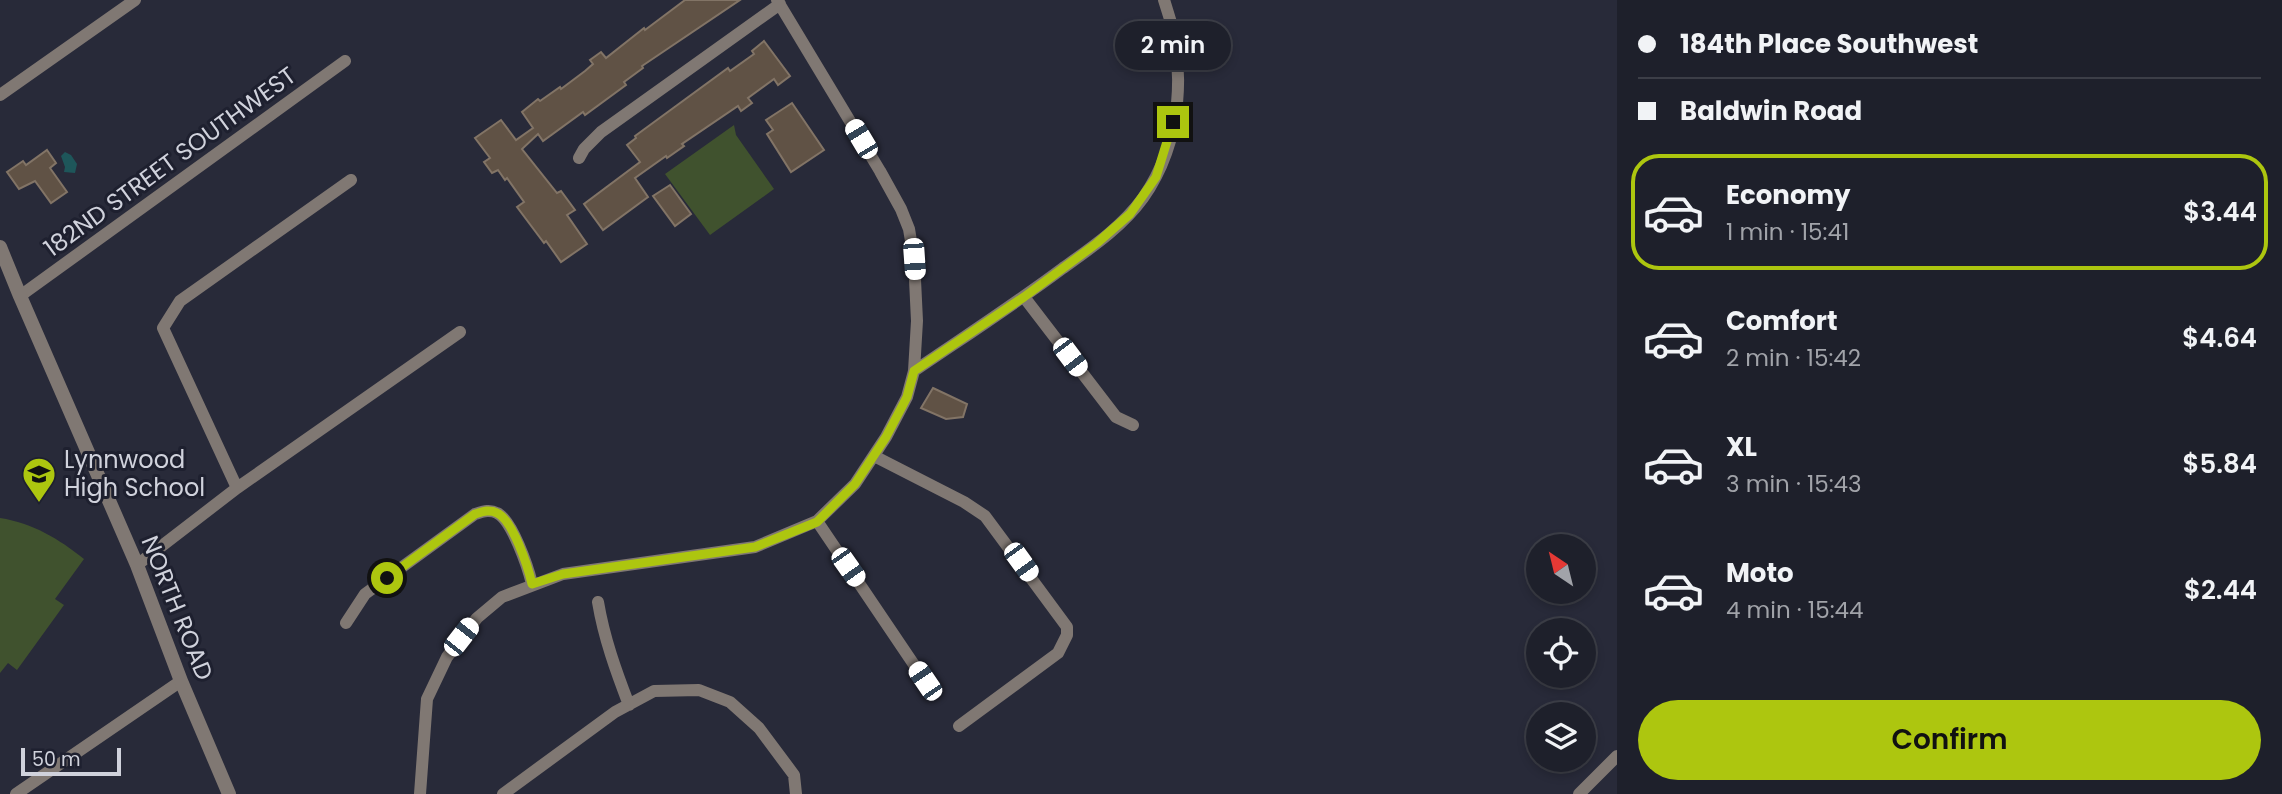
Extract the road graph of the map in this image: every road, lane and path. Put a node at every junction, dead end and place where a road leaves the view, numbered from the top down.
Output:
1 (135, 0) edge
2 (1164, 0) edge
3 (778, 2) edge
4 (345, 61) dead end
5 (0, 95) edge
6 (579, 158) dead end
7 (351, 180) dead end
8 (0, 247) edge
9 (20, 296) junction
10 (1024, 297) junction
11 (460, 332) dead end
12 (914, 371) junction
13 (1133, 425) dead end
14 (873, 456) junction
15 (237, 488) junction
16 (817, 522) junction
17 (137, 565) junction
18 (532, 584) junction
19 (598, 603) dead end
20 (346, 622) dead end
21 (181, 681) junction
22 (925, 681) dead end
23 (629, 705) junction
24 (959, 726) dead end
25 (1617, 755) edge
26 (16, 794) edge
27 (229, 794) edge
28 (420, 794) edge
29 (503, 794) edge
30 (796, 794) edge
31 (1579, 794) edge

1 - 5 street
2 - 10 street
3 - 6 street
3 - 12 street
4 - 9 street, 182ND STREET SOUTHWEST
7 - 15 street
8 - 9 street, NORTH ROAD
9 - 17 street, NORTH ROAD
10 - 12 street
10 - 13 street
11 - 15 street
12 - 14 street
14 - 16 street
14 - 24 street
15 - 17 street
16 - 18 street
16 - 22 street
17 - 21 street, NORTH ROAD
18 - 20 street
18 - 28 street
19 - 23 street
21 - 26 street
21 - 27 street, NORTH ROAD
23 - 29 street
23 - 30 street
25 - 31 street

